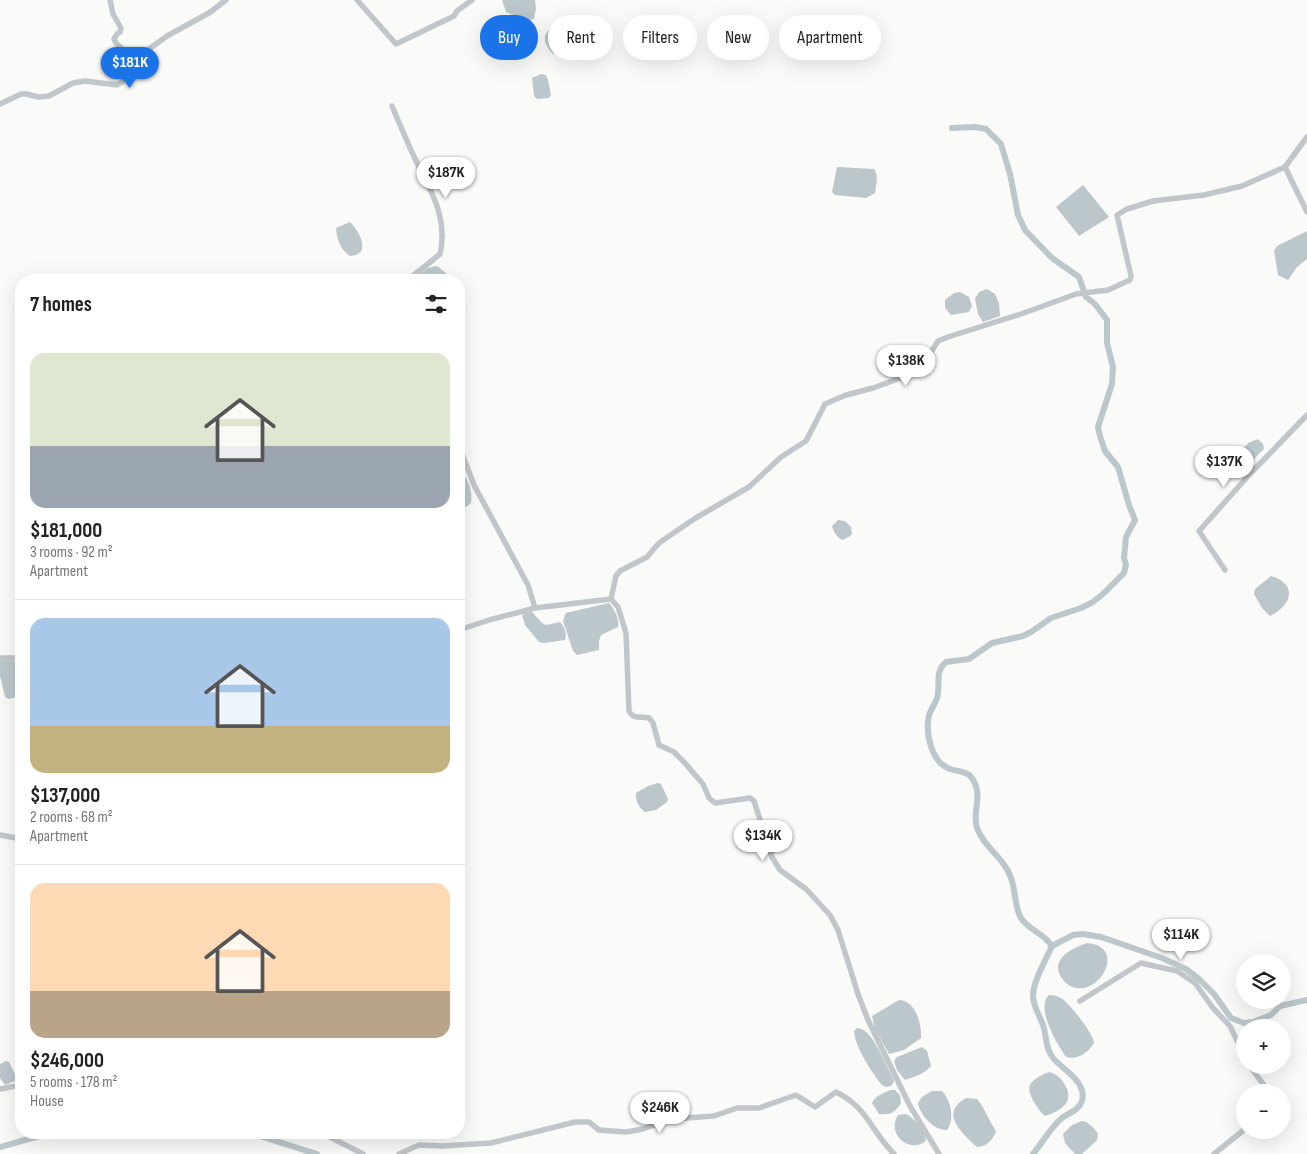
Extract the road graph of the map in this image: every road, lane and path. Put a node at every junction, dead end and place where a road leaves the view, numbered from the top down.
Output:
1 (110, 0) edge
2 (226, 0) edge
3 (357, 0) edge
4 (472, 0) edge
5 (134, 60) junction
6 (0, 104) edge
7 (392, 106) dead end
8 (1307, 137) edge
9 (1285, 167) junction
10 (1307, 212) edge
11 (415, 274) edge
12 (1307, 415) edge
13 (465, 462) edge
14 (1225, 570) dead end
15 (611, 599) junction
16 (535, 608) junction
17 (465, 628) edge
18 (0, 658) edge
19 (15, 658) edge
20 (0, 835) edge
21 (15, 838) edge
22 (1080, 1001) dead end
23 (1236, 1039) edge
24 (15, 1086) edge
25 (0, 1090) edge
26 (1236, 1136) edge
27 (334, 1139) edge
28 (364, 1154) edge
29 (399, 1154) edge
30 (894, 1154) edge
31 (939, 1154) edge
32 (1214, 1154) edge

1 - 5 street
2 - 5 street
3 - 4 street
5 - 6 street
7 - 11 street
8 - 9 street
9 - 10 street
9 - 15 street
12 - 14 street
13 - 16 street
15 - 16 street
15 - 31 street
16 - 17 street
18 - 19 street
20 - 21 street
22 - 23 street
24 - 25 street
26 - 32 street
27 - 28 street
29 - 30 street

